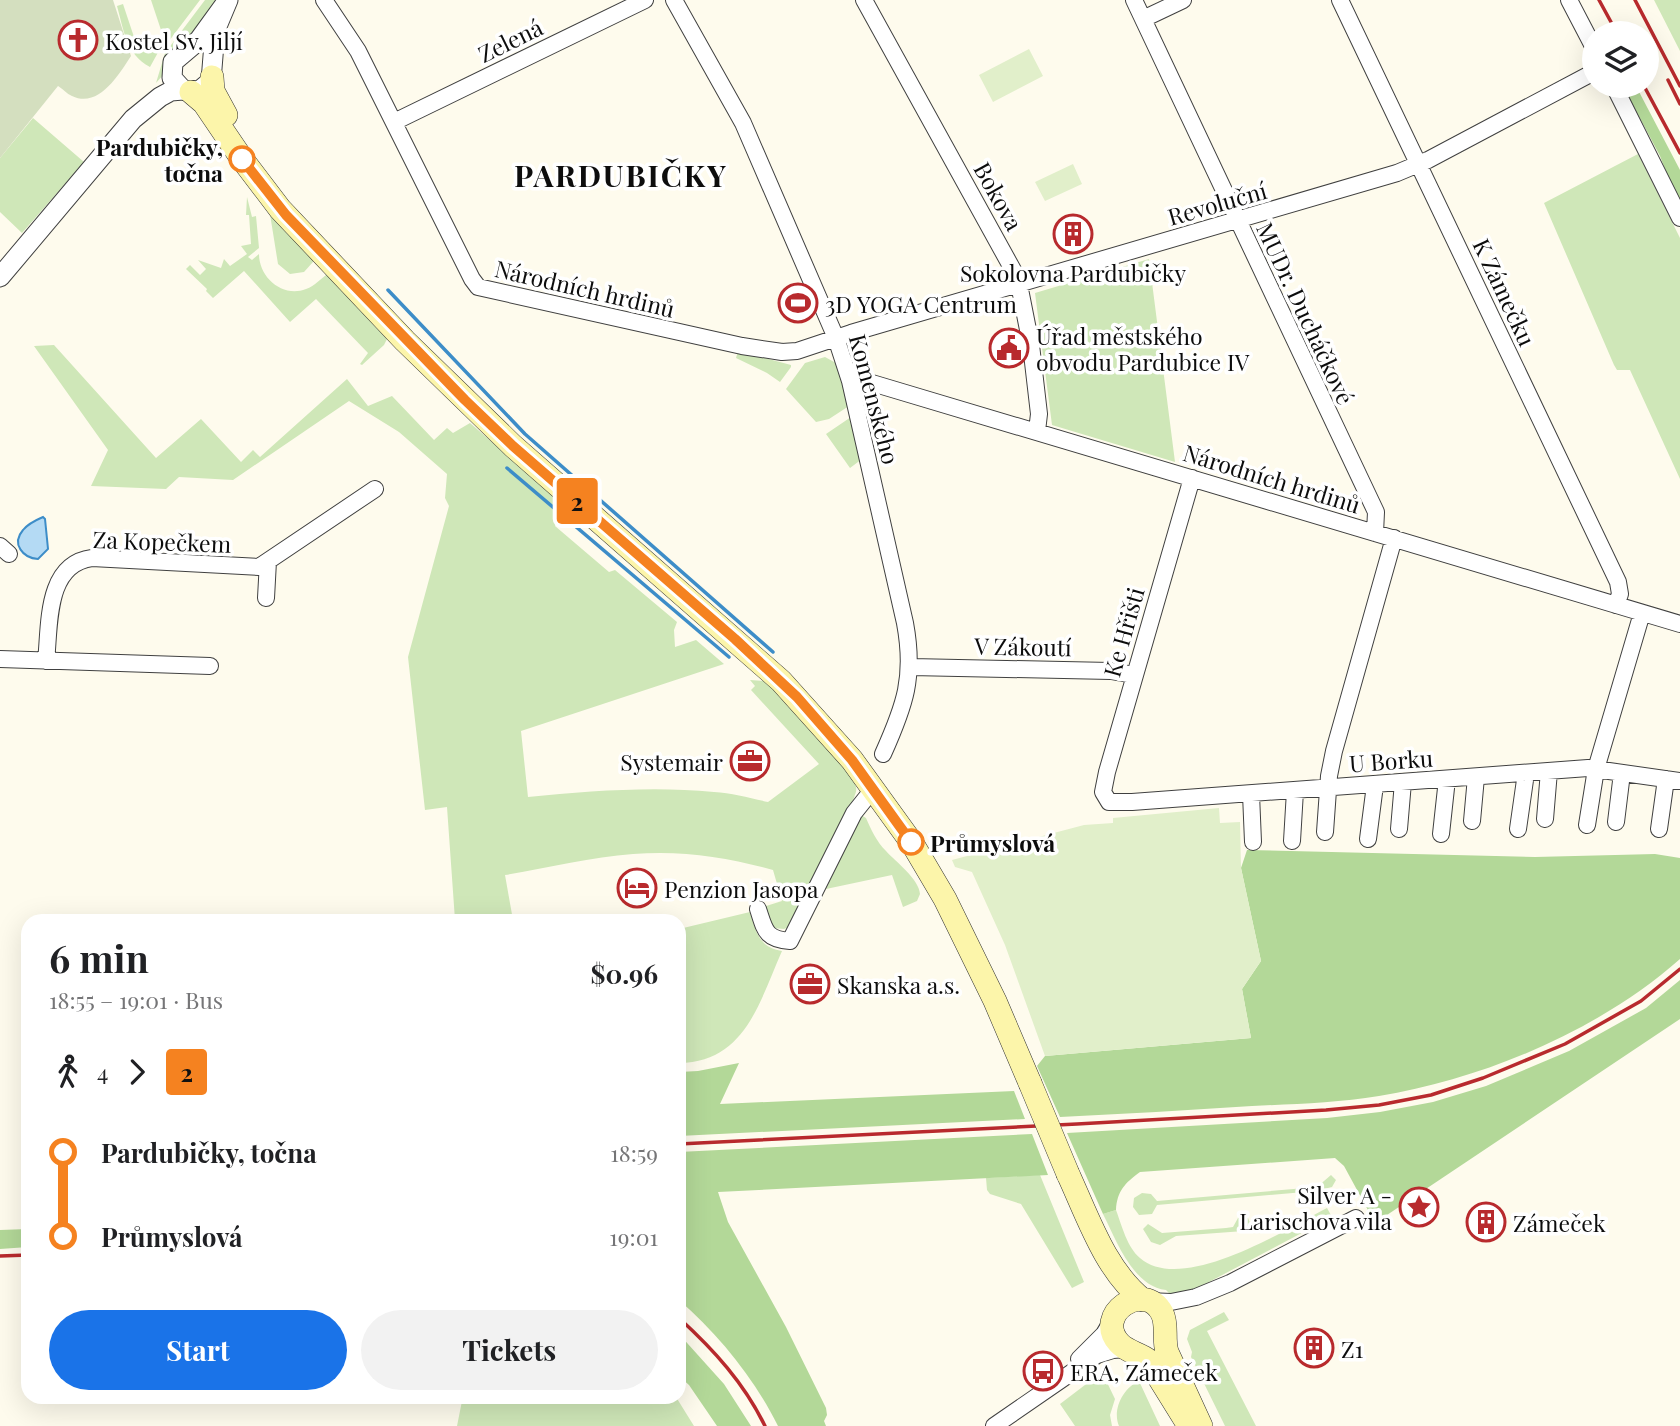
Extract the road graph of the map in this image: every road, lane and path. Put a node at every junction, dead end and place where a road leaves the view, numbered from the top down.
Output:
1 (228, 0) edge
2 (324, 0) edge
3 (645, 0) edge
4 (674, 0) edge
5 (864, 0) edge
6 (1133, 0) edge
7 (1183, 0) edge
8 (1340, 0) edge
9 (1569, 0) edge
10 (1143, 19) junction
11 (1582, 25) edge
12 (177, 59) junction
13 (212, 72) junction
14 (1582, 78) edge
15 (187, 91) junction
16 (1620, 98) edge
17 (394, 122) junction
18 (116, 138) junction
19 (1418, 164) junction
20 (1680, 218) edge
21 (1238, 221) junction
22 (330, 260) junction
23 (0, 277) edge
24 (1020, 285) junction
25 (836, 338) junction
26 (850, 381) junction
27 (1037, 431) junction
28 (1192, 478) junction
29 (375, 489) dead end
30 (1375, 533) junction
31 (1394, 538) junction
32 (268, 561) junction
33 (266, 598) dead end
34 (1616, 605) junction
35 (1642, 613) junction
36 (1680, 624) edge
37 (0, 659) edge
38 (46, 661) junction
39 (210, 666) dead end
40 (911, 667) junction
41 (1134, 676) junction
42 (883, 754) dead end
43 (1596, 769) junction
44 (1549, 771) junction
45 (1526, 773) junction
46 (1622, 773) junction
47 (1476, 777) junction
48 (1447, 779) junction
49 (1673, 780) edge
50 (1403, 782) junction
51 (1375, 785) junction
52 (874, 788) junction
53 (1330, 788) junction
54 (1295, 790) junction
55 (1251, 794) junction
56 (1105, 799) joint
57 (1545, 818) dead end
58 (1472, 821) dead end
59 (1616, 822) dead end
60 (1587, 824) dead end
61 (1399, 829) dead end
62 (1518, 829) dead end
63 (1659, 829) dead end
64 (1325, 832) dead end
65 (1441, 834) dead end
66 (1368, 839) dead end
67 (1292, 841) dead end
68 (1253, 842) dead end
69 (758, 909) dead end
70 (1068, 1174) junction
71 (1356, 1218) dead end
72 (1230, 1283) junction
73 (1145, 1300) junction
74 (1115, 1315) junction
75 (1165, 1331) junction
76 (1129, 1350) junction
77 (1017, 1409) junction
78 (994, 1426) edge
79 (1189, 1426) edge
80 (1202, 1426) edge

1 - 12 street
1 - 13 street
2 - 17 street, Národních hrdinů
3 - 17 street, Zelená
4 - 25 street, Komenského
5 - 24 street, Bokova
6 - 10 street, MUDr. Ducháčkové
7 - 10 street
8 - 19 street, K Zámečku
9 - 11 street
10 - 21 street, MUDr. Ducháčkové
12 - 13 street
12 - 15 street
12 - 18 street
13 - 15 street
13 - 22 main road
14 - 19 street, Revoluční
15 - 18 street
15 - 22 main road
16 - 20 street
17 - 25 street, Národních hrdinů
18 - 23 street
19 - 21 street, Revoluční
19 - 34 street, K Zámečku
21 - 24 street, Revoluční
21 - 30 street, MUDr. Ducháčkové
22 - 52 main road
24 - 25 street, Revoluční
24 - 27 street, Bokova
25 - 26 street, Komenského
26 - 27 street, Národních hrdinů
26 - 40 street, Komenského
27 - 28 street, Národních hrdinů
28 - 30 street, Národních hrdinů
28 - 41 street, Ke Hřišti
29 - 32 street, Za Kopečkem
30 - 31 street, Národních hrdinů
31 - 34 street, Národních hrdinů
31 - 53 street
32 - 33 street
32 - 38 street, Za Kopečkem
34 - 35 street, Národních hrdinů
35 - 36 street, Národních hrdinů
35 - 43 street
37 - 38 street
38 - 39 street
40 - 41 street, V Zákoutí
40 - 42 street, Komenského
41 - 56 street, Ke Hřišti
43 - 44 street, U Borku
43 - 46 street, U Borku
43 - 60 street
44 - 45 street, U Borku
44 - 57 street
45 - 47 street, U Borku
45 - 62 street
46 - 49 street, U Borku
46 - 59 street
47 - 48 street, U Borku
47 - 58 street
48 - 50 street, U Borku
48 - 65 street
49 - 63 street
50 - 51 street, U Borku
50 - 61 street
51 - 53 street, U Borku
51 - 66 street
52 - 69 street
52 - 70 main road, bridge
53 - 54 street, U Borku
53 - 64 street
54 - 55 street, U Borku
54 - 67 street
55 - 56 street, U Borku
55 - 68 street
70 - 73 main road
70 - 74 main road
71 - 72 street
72 - 73 street
72 - 75 street
73 - 74 main road
73 - 75 main road
74 - 76 main road
74 - 77 street
75 - 76 main road
75 - 80 main road
76 - 77 street
76 - 79 main road
77 - 78 street

